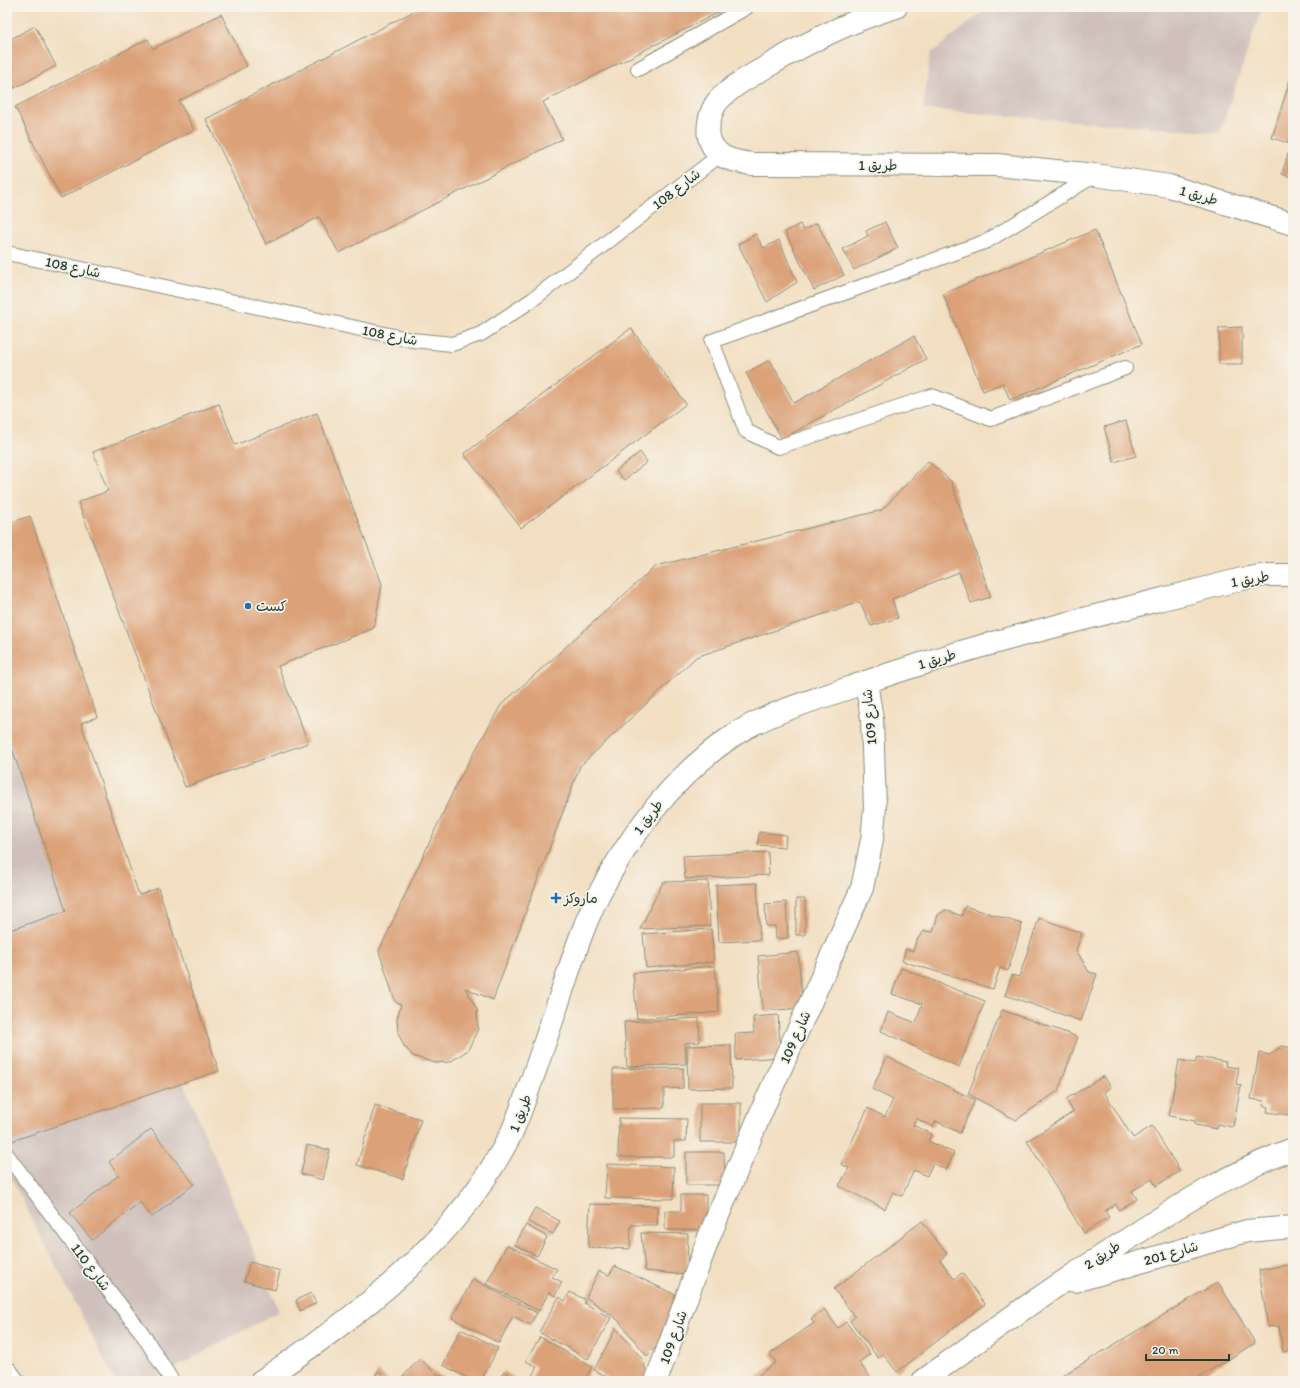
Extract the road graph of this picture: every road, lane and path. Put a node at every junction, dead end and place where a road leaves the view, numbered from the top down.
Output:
1 (747, 7) edge
2 (896, 7) edge
3 (638, 68) dead end
4 (720, 155) junction
5 (1095, 175) junction
6 (1293, 224) edge
7 (7, 252) edge
8 (1125, 368) dead end
9 (1293, 575) edge
10 (866, 682) junction
11 (1293, 1149) edge
12 (7, 1155) edge
13 (1293, 1227) edge
14 (1051, 1288) junction
15 (7, 1373) edge
16 (13, 1381) edge
17 (172, 1381) edge
18 (261, 1381) edge
19 (656, 1381) edge
20 (923, 1381) edge

1 - 3 lane
2 - 4 street
4 - 5 street, طريق 1
4 - 7 lane, شارع 108
5 - 6 street, طريق 1
5 - 8 lane
9 - 10 street, طريق 1
10 - 18 street, طريق 1
10 - 19 street, شارع 109
11 - 14 street, طريق 2
12 - 17 lane, شارع 110
13 - 14 street, شارع 201
14 - 20 street, طريق 2
15 - 16 street

